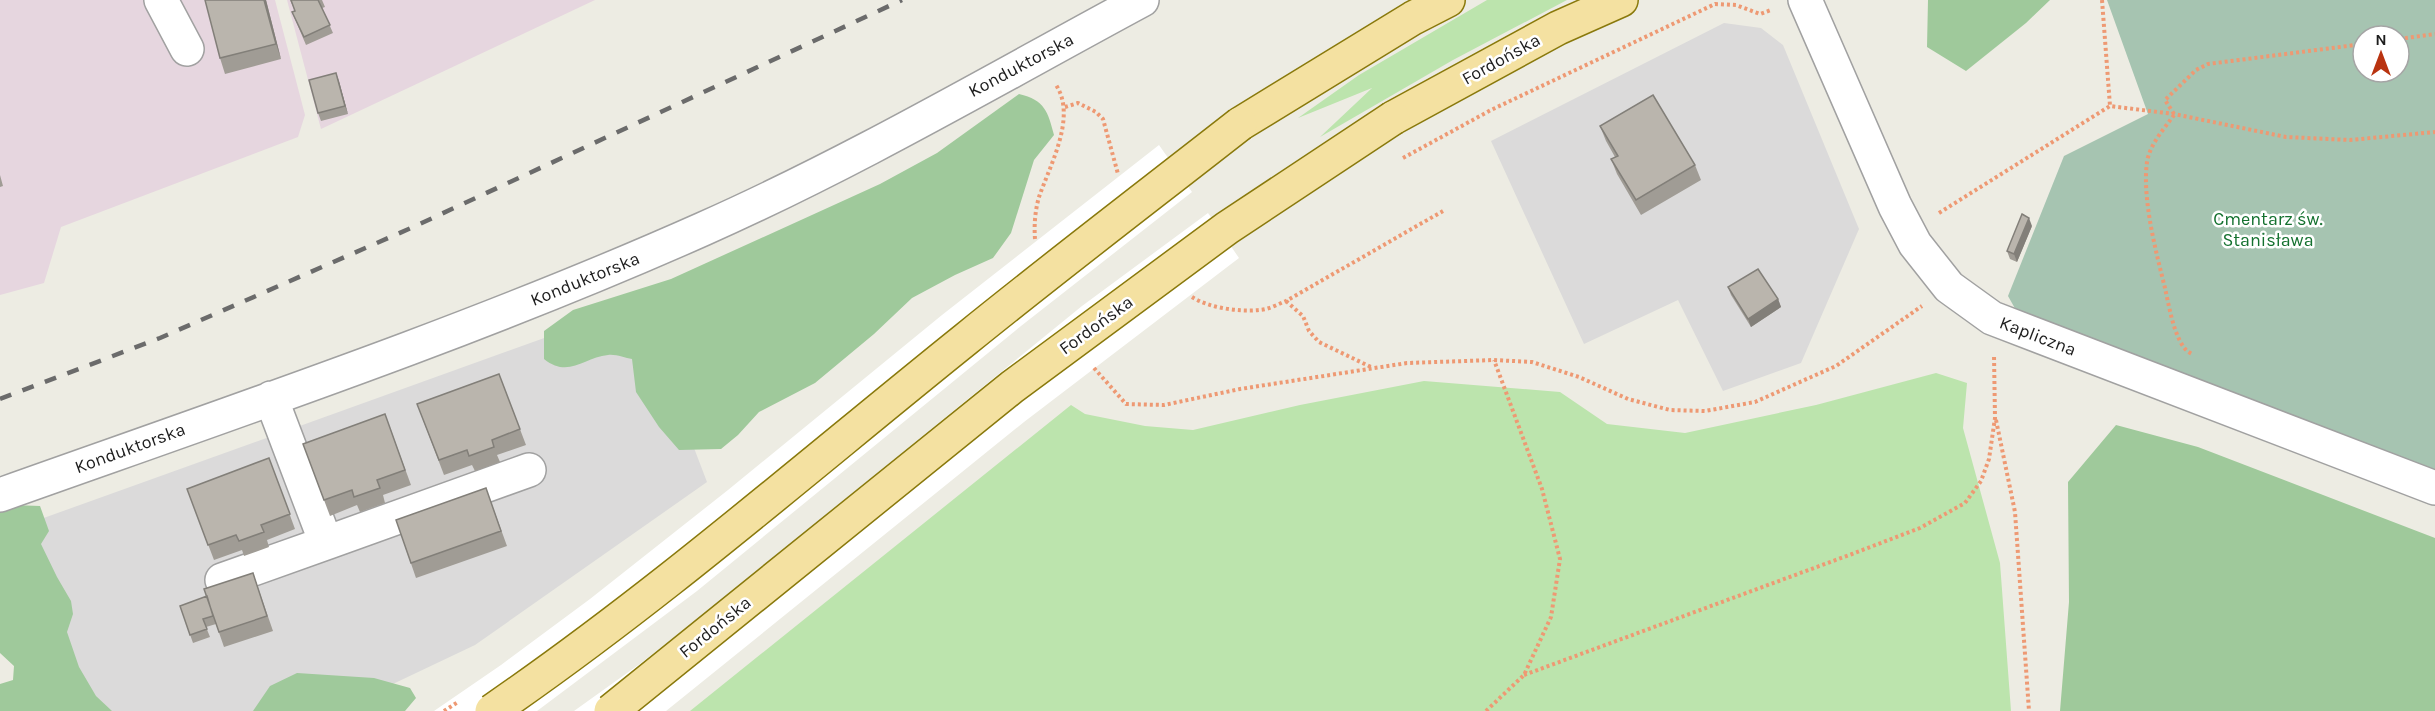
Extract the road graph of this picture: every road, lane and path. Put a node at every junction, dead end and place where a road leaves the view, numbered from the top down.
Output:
1 (160, 0) edge
2 (1142, 0) edge
3 (1448, 0) edge
4 (1621, 0) edge
5 (1804, 0) edge
6 (2102, 0) edge
7 (1760, 14) dead end
8 (2435, 34) edge
9 (2411, 37) edge
10 (2351, 46) edge
11 (187, 49) dead end
12 (1037, 56) junction
13 (2110, 106) junction
14 (2174, 114) junction
15 (2435, 132) edge
16 (1399, 159) dead end
17 (1909, 231) junction
18 (1039, 250) dead end
19 (1949, 286) junction
20 (1286, 301) dead end
21 (1992, 318) junction
22 (2194, 355) dead end
23 (1494, 360) junction
24 (1092, 366) dead end
25 (1374, 368) junction
26 (272, 398) junction
27 (1995, 418) junction
28 (529, 470) dead end
29 (2435, 488) edge
30 (0, 495) edge
31 (326, 543) junction
32 (222, 580) edge
33 (1524, 675) junction
34 (492, 711) edge
35 (611, 711) edge
36 (1486, 711) edge
37 (2029, 711) edge

1 - 11 street
2 - 12 street, Konduktorska
3 - 34 main road, bridge
4 - 35 main road, Fordońska, bridge
5 - 17 street, Kapliczna
6 - 13 path
7 - 16 path
8 - 9 path
10 - 14 path
12 - 18 path
12 - 26 street, Konduktorska
13 - 14 path
13 - 17 path
14 - 15 path
14 - 22 path
17 - 19 street, Kapliczna
19 - 21 street, Kapliczna
19 - 23 path
20 - 25 path
21 - 27 path
21 - 29 street, Kapliczna
23 - 25 path
23 - 33 path
24 - 25 path
26 - 30 street, Konduktorska
26 - 31 street
27 - 33 path
27 - 37 path
28 - 31 street
31 - 32 street
33 - 36 path

